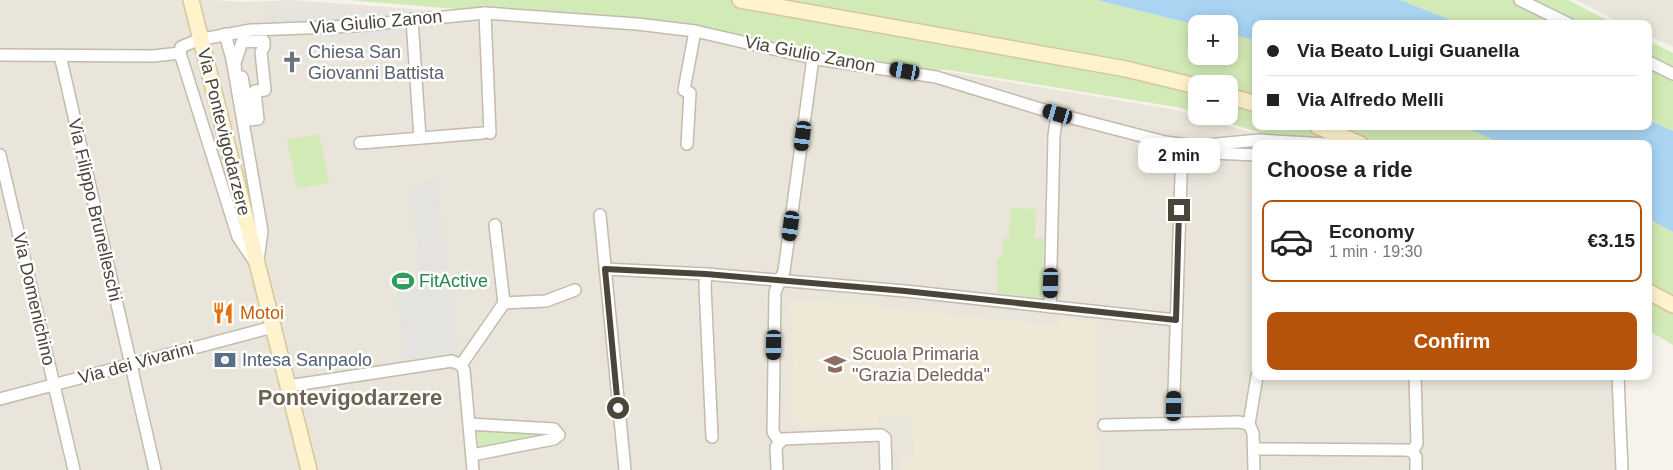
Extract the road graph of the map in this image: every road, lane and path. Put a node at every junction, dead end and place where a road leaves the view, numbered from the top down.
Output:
1 (191, 0) edge
2 (740, 0) edge
3 (1520, 0) edge
4 (485, 13) junction
5 (412, 19) junction
6 (1561, 20) edge
7 (251, 30) junction
8 (695, 31) junction
9 (225, 34) junction
10 (208, 38) dead end
11 (192, 42) dead end
12 (180, 53) junction
13 (0, 55) edge
14 (60, 55) junction
15 (813, 58) junction
16 (232, 59) junction
17 (1652, 64) edge
18 (1673, 74) edge
19 (1188, 84) edge
20 (1238, 99) edge
21 (1252, 103) edge
22 (1058, 114) junction
23 (258, 119) joint
24 (1327, 130) edge
25 (420, 138) junction
26 (1252, 140) edge
27 (1351, 140) edge
28 (360, 143) dead end
29 (687, 144) dead end
30 (1182, 145) junction
31 (1210, 145) junction
32 (0, 155) edge
33 (1252, 155) edge
34 (600, 215) dead end
35 (495, 224) dead end
36 (257, 264) junction
37 (605, 269) junction
38 (706, 274) junction
39 (780, 282) junction
40 (575, 290) dead end
41 (1652, 294) edge
42 (504, 303) junction
43 (1673, 305) edge
44 (1050, 308) junction
45 (1176, 320) junction
46 (273, 327) junction
47 (131, 364) junction
48 (461, 365) junction
49 (1256, 380) edge
50 (1415, 380) edge
51 (1618, 380) edge
52 (55, 385) junction
53 (288, 386) junction
54 (0, 399) edge
55 (1173, 423) junction
56 (469, 424) junction
57 (1104, 424) dead end
58 (1249, 424) junction
59 (712, 437) dead end
60 (780, 441) junction
61 (1254, 449) junction
62 (1412, 452) junction
63 (472, 455) junction
64 (74, 470) edge
65 (155, 470) edge
66 (309, 470) edge
67 (473, 470) edge
68 (625, 470) edge
69 (777, 470) edge
70 (886, 470) edge
71 (1254, 470) edge
72 (1416, 470) edge
73 (1622, 470) edge

1 - 36 street, Via Pontevigodarzere
2 - 19 street
3 - 6 street
4 - 5 street, Via Giulio Zanon
4 - 8 street, Via Giulio Zanon
4 - 25 street
5 - 7 street, Via Giulio Zanon
5 - 25 street
7 - 9 street, Via Giulio Zanon
7 - 16 street, Via Pontevigodarzere
8 - 15 street, Via Giulio Zanon
8 - 29 street
9 - 10 street, Via Giulio Zanon
9 - 16 street, Via Pontevigodarzere
11 - 12 street
12 - 14 street
12 - 36 street, Via Pontevigodarzere
13 - 14 street
14 - 47 street, Via Filippo Brunelleschi
15 - 22 street, Via Giulio Zanon
15 - 39 street
16 - 36 street, Via Pontevigodarzere
17 - 18 street
20 - 21 street
22 - 30 street, Via Giulio Zanon
22 - 44 street
23 - 23 street
24 - 27 street
25 - 28 street
26 - 31 street, Via Giulio Zanon
30 - 31 street, Via Giulio Zanon
30 - 45 street
31 - 33 street
32 - 52 street, Via Domenichino
34 - 37 street
35 - 42 street
36 - 46 street, Via Pontevigodarzere
37 - 38 street
37 - 68 street
38 - 39 street
38 - 59 street
39 - 44 street
39 - 60 street
40 - 42 street
41 - 43 street
42 - 48 street
44 - 45 street
45 - 55 street
46 - 47 street, Via dei Vivarini
46 - 53 street, Via Pontevigodarzere
47 - 52 street, Via dei Vivarini
47 - 65 street, Via Filippo Brunelleschi
48 - 53 street
48 - 56 street
49 - 58 street
50 - 62 street
51 - 73 street
52 - 54 street, Via dei Vivarini
52 - 64 street, Via Domenichino
53 - 66 street, Via Pontevigodarzere
55 - 57 street
55 - 58 street
56 - 63 street
56 - 63 street
58 - 61 street
60 - 69 street
60 - 70 street
61 - 62 street
61 - 71 street
62 - 72 street
63 - 67 street

